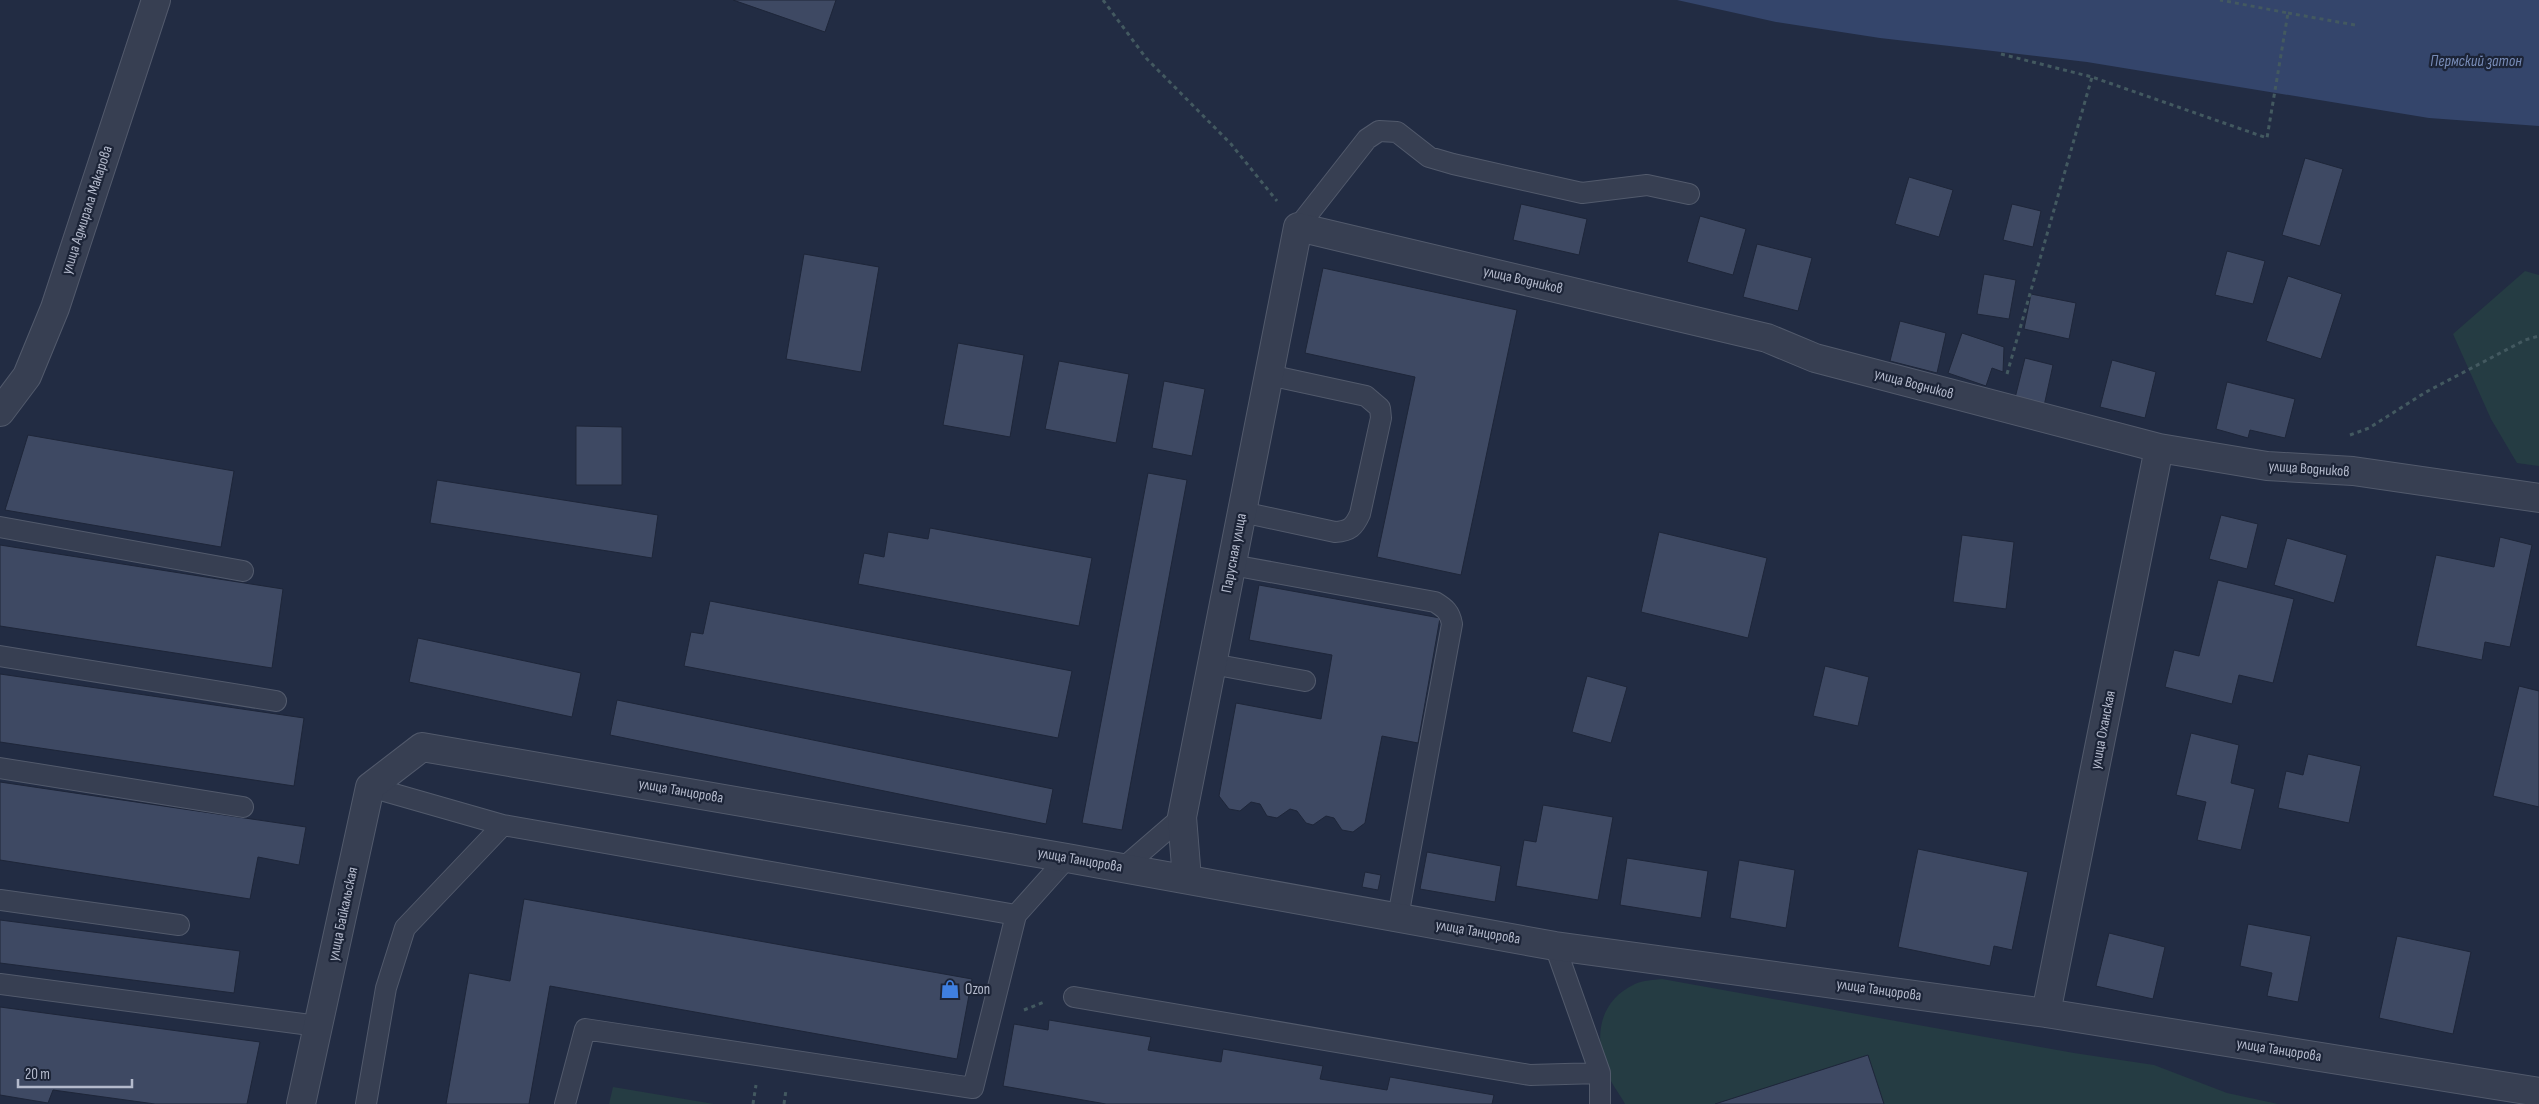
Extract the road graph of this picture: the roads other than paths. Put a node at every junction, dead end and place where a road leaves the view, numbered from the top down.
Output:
1 (156, 0) edge
2 (1689, 194) dead end
3 (1298, 227) junction
4 (1269, 375) junction
5 (0, 412) edge
6 (2159, 448) junction
7 (2539, 498) edge
8 (1242, 512) junction
9 (0, 527) edge
10 (1232, 565) junction
11 (243, 572) dead end
12 (0, 656) edge
13 (1212, 664) junction
14 (1305, 681) dead end
15 (276, 701) dead end
16 (0, 768) edge
17 (370, 787) junction
18 (243, 807) dead end
19 (1182, 817) junction
20 (503, 825) junction
21 (1067, 858) junction
22 (1123, 868) junction
23 (1188, 879) junction
24 (0, 900) edge
25 (1016, 915) junction
26 (1398, 917) junction
27 (179, 925) dead end
28 (1555, 946) junction
29 (0, 984) edge
30 (1074, 997) road end
31 (2046, 1013) junction
32 (318, 1026) junction
33 (1600, 1073) junction
34 (2539, 1092) edge
35 (301, 1104) edge
36 (366, 1104) edge
37 (565, 1104) edge
38 (1600, 1104) edge

1 - 5 street, улица Адмирала Макарова
2 - 3 lane
3 - 4 street, Парусная улица
3 - 6 street, улица Водников
4 - 8 street, Парусная улица
4 - 8 lane
6 - 7 street, улица Водников
6 - 31 street, улица Оханская
8 - 10 street, Парусная улица
9 - 11 lane
10 - 13 street, Парусная улица
10 - 26 lane
12 - 15 lane
13 - 14 lane
13 - 19 street, Парусная улица
16 - 18 lane
17 - 20 lane
17 - 21 street, улица Танцорова
17 - 32 street, улица Байкальская
19 - 22 lane
19 - 23 street, Парусная улица
20 - 25 lane
20 - 36 lane
21 - 22 street, улица Танцорова
21 - 25 lane
22 - 23 street, улица Танцорова
23 - 26 street, улица Танцорова
24 - 27 lane
25 - 37 lane
26 - 28 street, улица Танцорова
28 - 31 street, улица Танцорова
28 - 33 lane
29 - 32 lane
30 - 33 lane
31 - 34 street, улица Танцорова
32 - 35 street, улица Байкальская
33 - 38 lane

